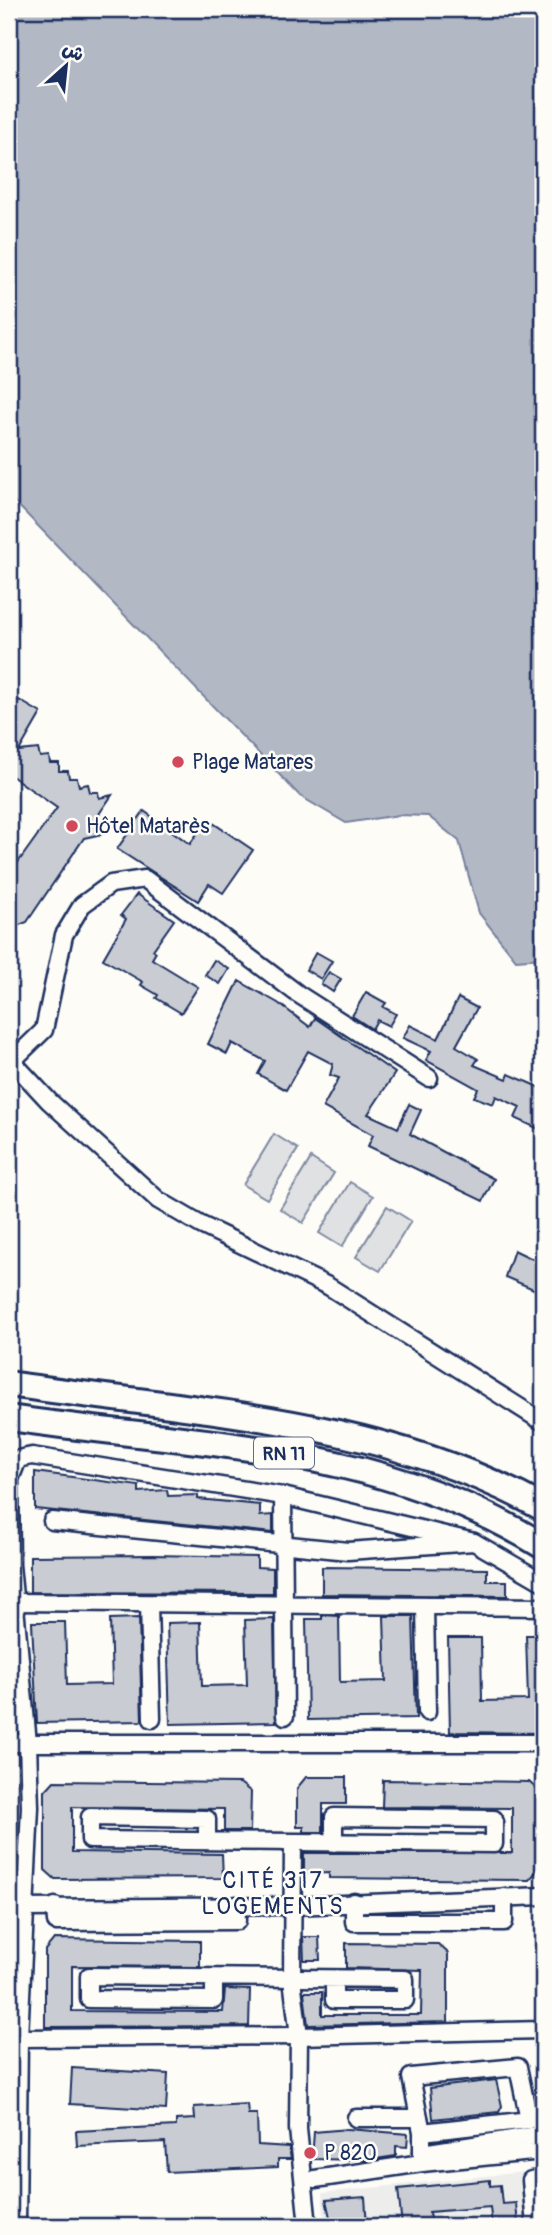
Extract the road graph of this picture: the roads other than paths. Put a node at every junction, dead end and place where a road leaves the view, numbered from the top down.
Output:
1 (10, 1060) edge
2 (429, 1078) dead end
3 (9, 1384) edge
4 (9, 1418) edge
5 (543, 1422) edge
6 (10, 1479) edge
7 (283, 1496) junction
8 (543, 1508) edge
9 (52, 1521) dead end
10 (474, 1542) junction
11 (283, 1546) junction
12 (543, 1546) edge
13 (543, 1582) edge
14 (15, 1602) junction
15 (149, 1604) junction
16 (282, 1605) junction
17 (425, 1606) junction
18 (543, 1607) edge
19 (426, 1712) dead end
20 (285, 1716) dead end
21 (152, 1719) dead end
22 (9, 1742) edge
23 (27, 1743) junction
24 (543, 1743) edge
25 (206, 1841) junction
26 (293, 1843) junction
27 (334, 1843) junction
28 (543, 1896) edge
29 (503, 1897) junction
30 (354, 1902) junction
31 (293, 1906) junction
32 (24, 1908) junction
33 (214, 1978) junction
34 (292, 1979) junction
35 (334, 1979) dead end
36 (543, 2030) edge
37 (299, 2036) junction
38 (19, 2038) junction
39 (356, 2118) dead end
40 (420, 2125) junction
41 (543, 2151) edge
42 (422, 2158) junction
43 (543, 2178) edge
44 (315, 2179) dead end
45 (17, 2226) edge
46 (308, 2226) edge
47 (535, 2226) edge

1 - 2 street
1 - 5 street
3 - 8 highway, RN 11
4 - 12 highway, RN 11
6 - 7 street
6 - 14 street
7 - 10 street
7 - 11 street
9 - 11 street
10 - 11 street
10 - 13 street
11 - 16 street
14 - 15 street
14 - 23 street
15 - 16 street
15 - 21 street
16 - 17 street
16 - 20 street
17 - 18 street
17 - 19 street
22 - 23 street
23 - 24 street
23 - 32 street
25 - 25 street
25 - 26 street
26 - 27 street
26 - 31 street
27 - 27 street
28 - 29 street
29 - 30 street
29 - 30 street
30 - 31 street
31 - 32 street
31 - 34 street
32 - 38 street
33 - 33 street
33 - 34 street
34 - 35 street
34 - 37 street
36 - 37 street
37 - 38 street
37 - 46 street
38 - 45 street
39 - 40 street
40 - 40 street
40 - 42 street
41 - 42 street
42 - 44 street
43 - 47 street

